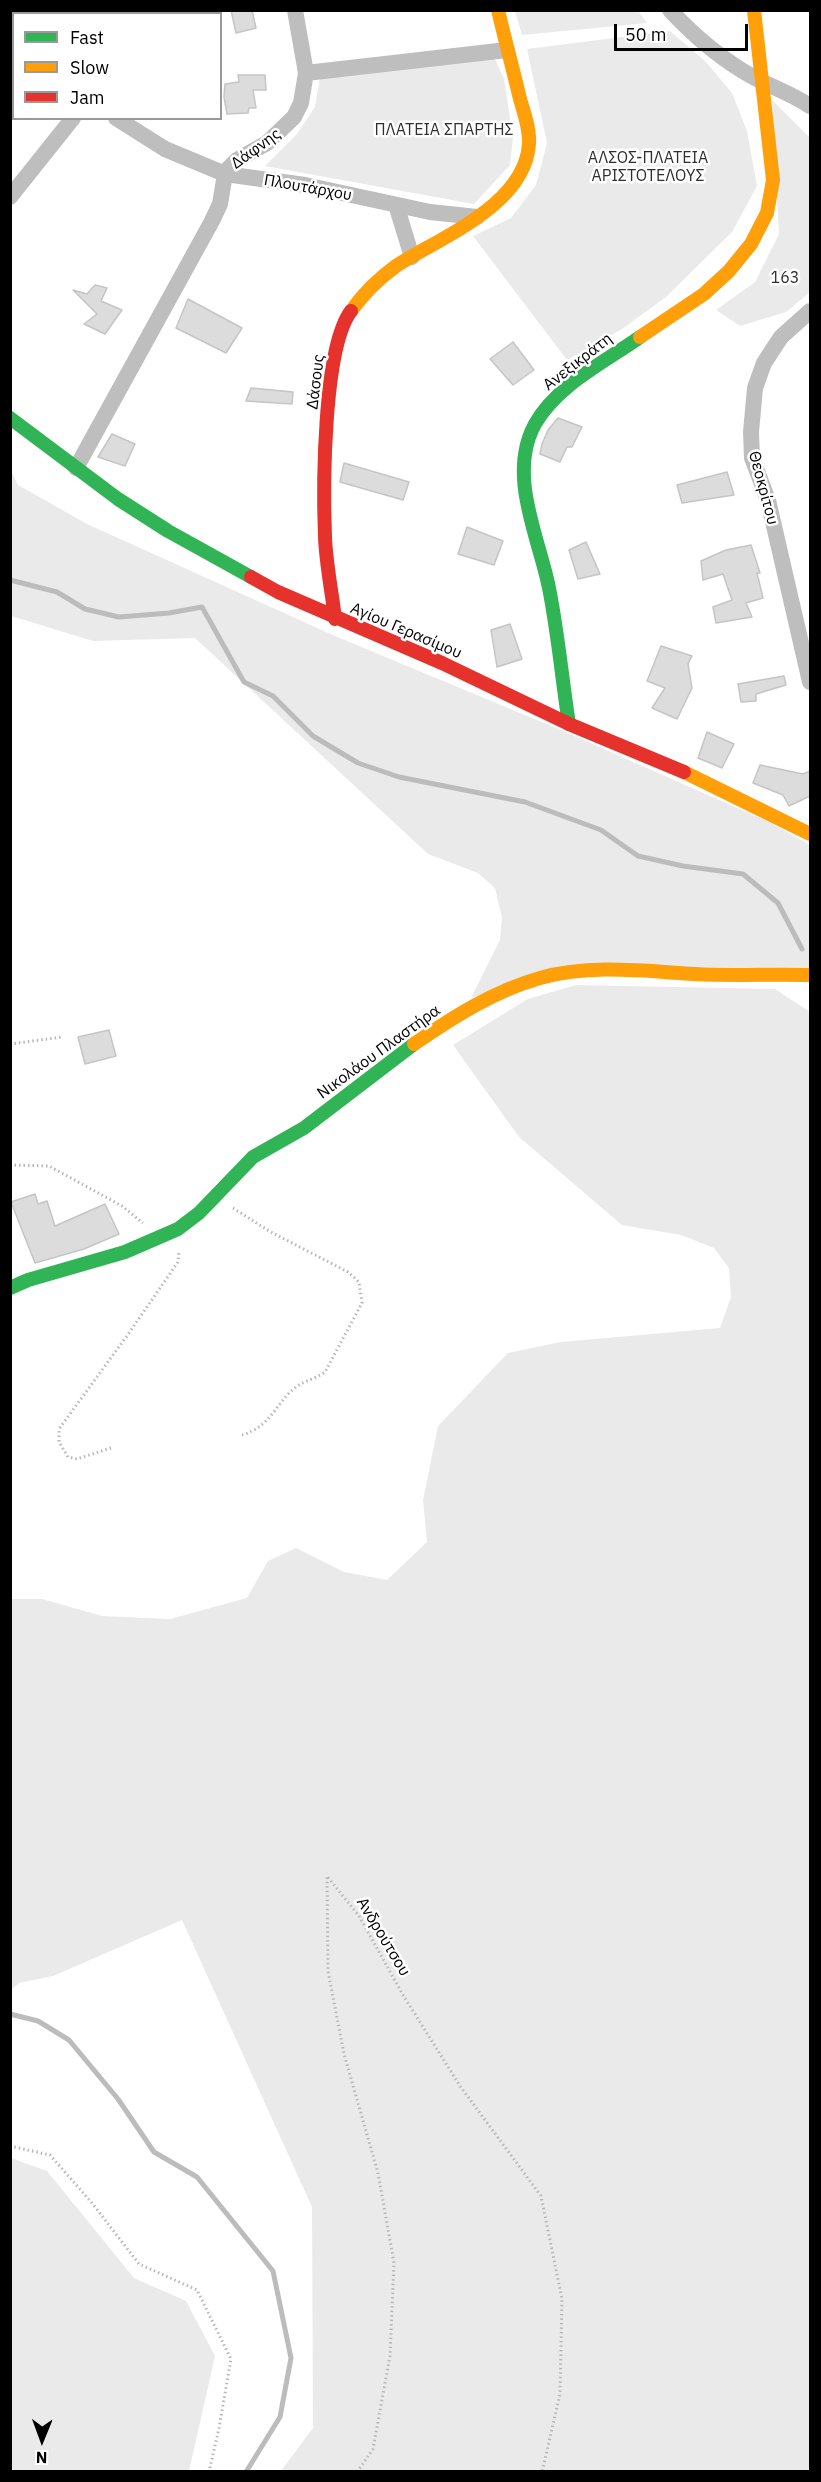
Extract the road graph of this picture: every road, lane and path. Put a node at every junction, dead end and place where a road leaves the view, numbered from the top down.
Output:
1 (295, 10) edge
2 (498, 10) edge
3 (670, 10) edge
4 (754, 10) edge
5 (507, 50) junction
6 (306, 73) junction
7 (760, 80) junction
8 (810, 106) edge
9 (72, 120) edge
10 (119, 120) edge
11 (225, 174) junction
12 (10, 197) edge
13 (396, 205) junction
14 (477, 217) junction
15 (412, 257) junction
16 (810, 311) edge
17 (10, 418) edge
18 (76, 468) junction
19 (335, 619) junction
20 (810, 681) edge
21 (569, 724) junction
22 (810, 834) edge
23 (810, 975) edge
24 (62, 1036) dead end
25 (10, 1044) edge
26 (10, 1165) edge
27 (216, 1198) junction
28 (180, 1228) junction
29 (155, 1242) junction
30 (10, 1288) edge
31 (242, 1435) dead end
32 (111, 1448) dead end
33 (10, 2146) edge
34 (209, 2472) edge
35 (357, 2472) edge
36 (542, 2472) edge

1 - 6 street
2 - 5 street, Δάσους
3 - 7 street
4 - 7 street, Ανεξικράτη
5 - 6 street
5 - 14 street, Δάσους
6 - 11 street, Δάφνης
7 - 8 street
7 - 21 street, Ανεξικράτη
9 - 12 street
10 - 11 street, Πλουτάρχου
11 - 13 street, Πλουτάρχου
11 - 18 street, Δάφνης
13 - 14 street, Πλουτάρχου
13 - 15 street
14 - 15 street, Δάσους
15 - 19 street, Δάσους
16 - 20 street, Θεοκρίτου
17 - 18 street, Αγίου Γερασίμου
18 - 19 street, Αγίου Γερασίμου
19 - 21 street, Αγίου Γερασίμου
21 - 22 street, Αγίου Γερασίμου
23 - 27 street, Νικολάου Πλαστήρα
24 - 25 path
26 - 29 path
27 - 28 street, Νικολάου Πλαστήρα
27 - 31 path
28 - 29 street, Νικολάου Πλαστήρα
28 - 32 path
29 - 30 street, Νικολάου Πλαστήρα
33 - 34 path
35 - 36 path, Ανδρούτσου

